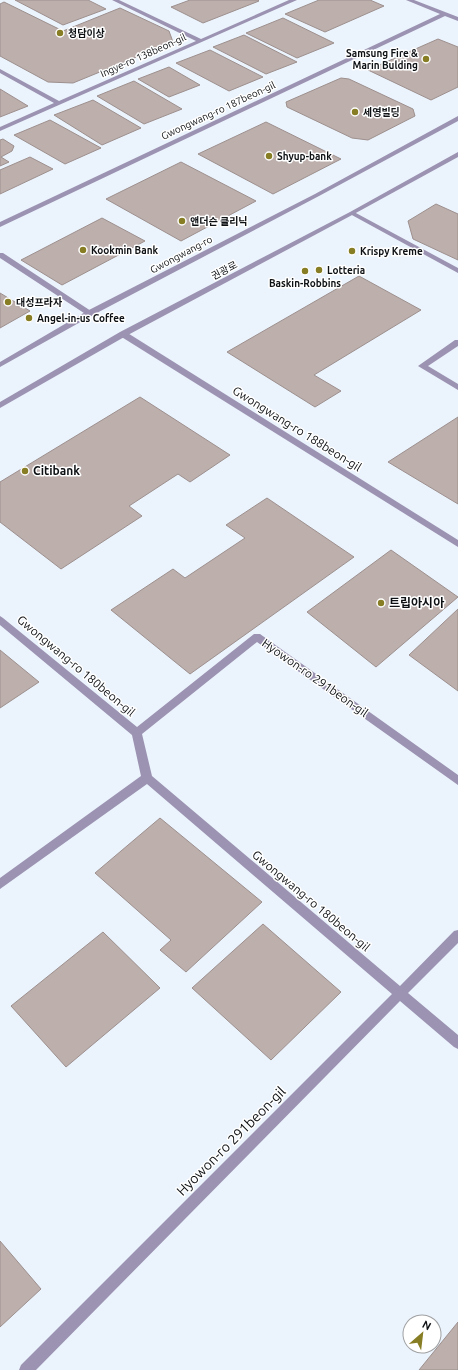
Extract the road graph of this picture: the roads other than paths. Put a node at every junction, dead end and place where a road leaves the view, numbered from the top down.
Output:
1 (115, 0) edge
2 (294, 0) edge
3 (409, 0) edge
4 (445, 14) junction
5 (458, 20) edge
6 (201, 41) junction
7 (0, 71) edge
8 (59, 103) junction
9 (458, 118) edge
10 (0, 129) edge
11 (458, 154) edge
12 (352, 214) junction
13 (0, 225) edge
14 (0, 255) edge
15 (458, 271) edge
16 (90, 313) junction
17 (122, 334) junction
18 (458, 342) edge
19 (0, 365) edge
20 (458, 387) edge
21 (0, 405) edge
22 (458, 544) edge
23 (0, 620) edge
24 (137, 733) junction
25 (148, 778) junction
26 (458, 780) edge
27 (0, 884) edge
28 (458, 935) edge
29 (400, 994) junction
30 (458, 1042) edge
31 (26, 1370) edge

1 - 6 street
2 - 6 street, Ingye-ro 138beon-gil
3 - 4 street
4 - 5 street
4 - 13 street, Gwongwang-ro 187beon-gil
6 - 8 street, Ingye-ro 138beon-gil
7 - 8 street
8 - 10 street, Ingye-ro 138beon-gil
9 - 16 street, Gwongwang-ro
11 - 12 street, 권광로
12 - 15 street
12 - 17 street, 권광로
14 - 16 street
16 - 19 street, Gwongwang-ro
17 - 21 street, 권광로
17 - 22 street, Gwongwang-ro 188beon-gil
18 - 20 street
23 - 24 street, Gwongwang-ro 180beon-gil
24 - 25 street, Gwongwang-ro 180beon-gil
24 - 26 street, Hyowon-ro 291beon-gil
25 - 27 street
25 - 29 street, Gwongwang-ro 180beon-gil
28 - 29 street, Hyowon-ro 291beon-gil
29 - 30 street, Gwongwang-ro 180beon-gil
29 - 31 street, Hyowon-ro 291beon-gil

